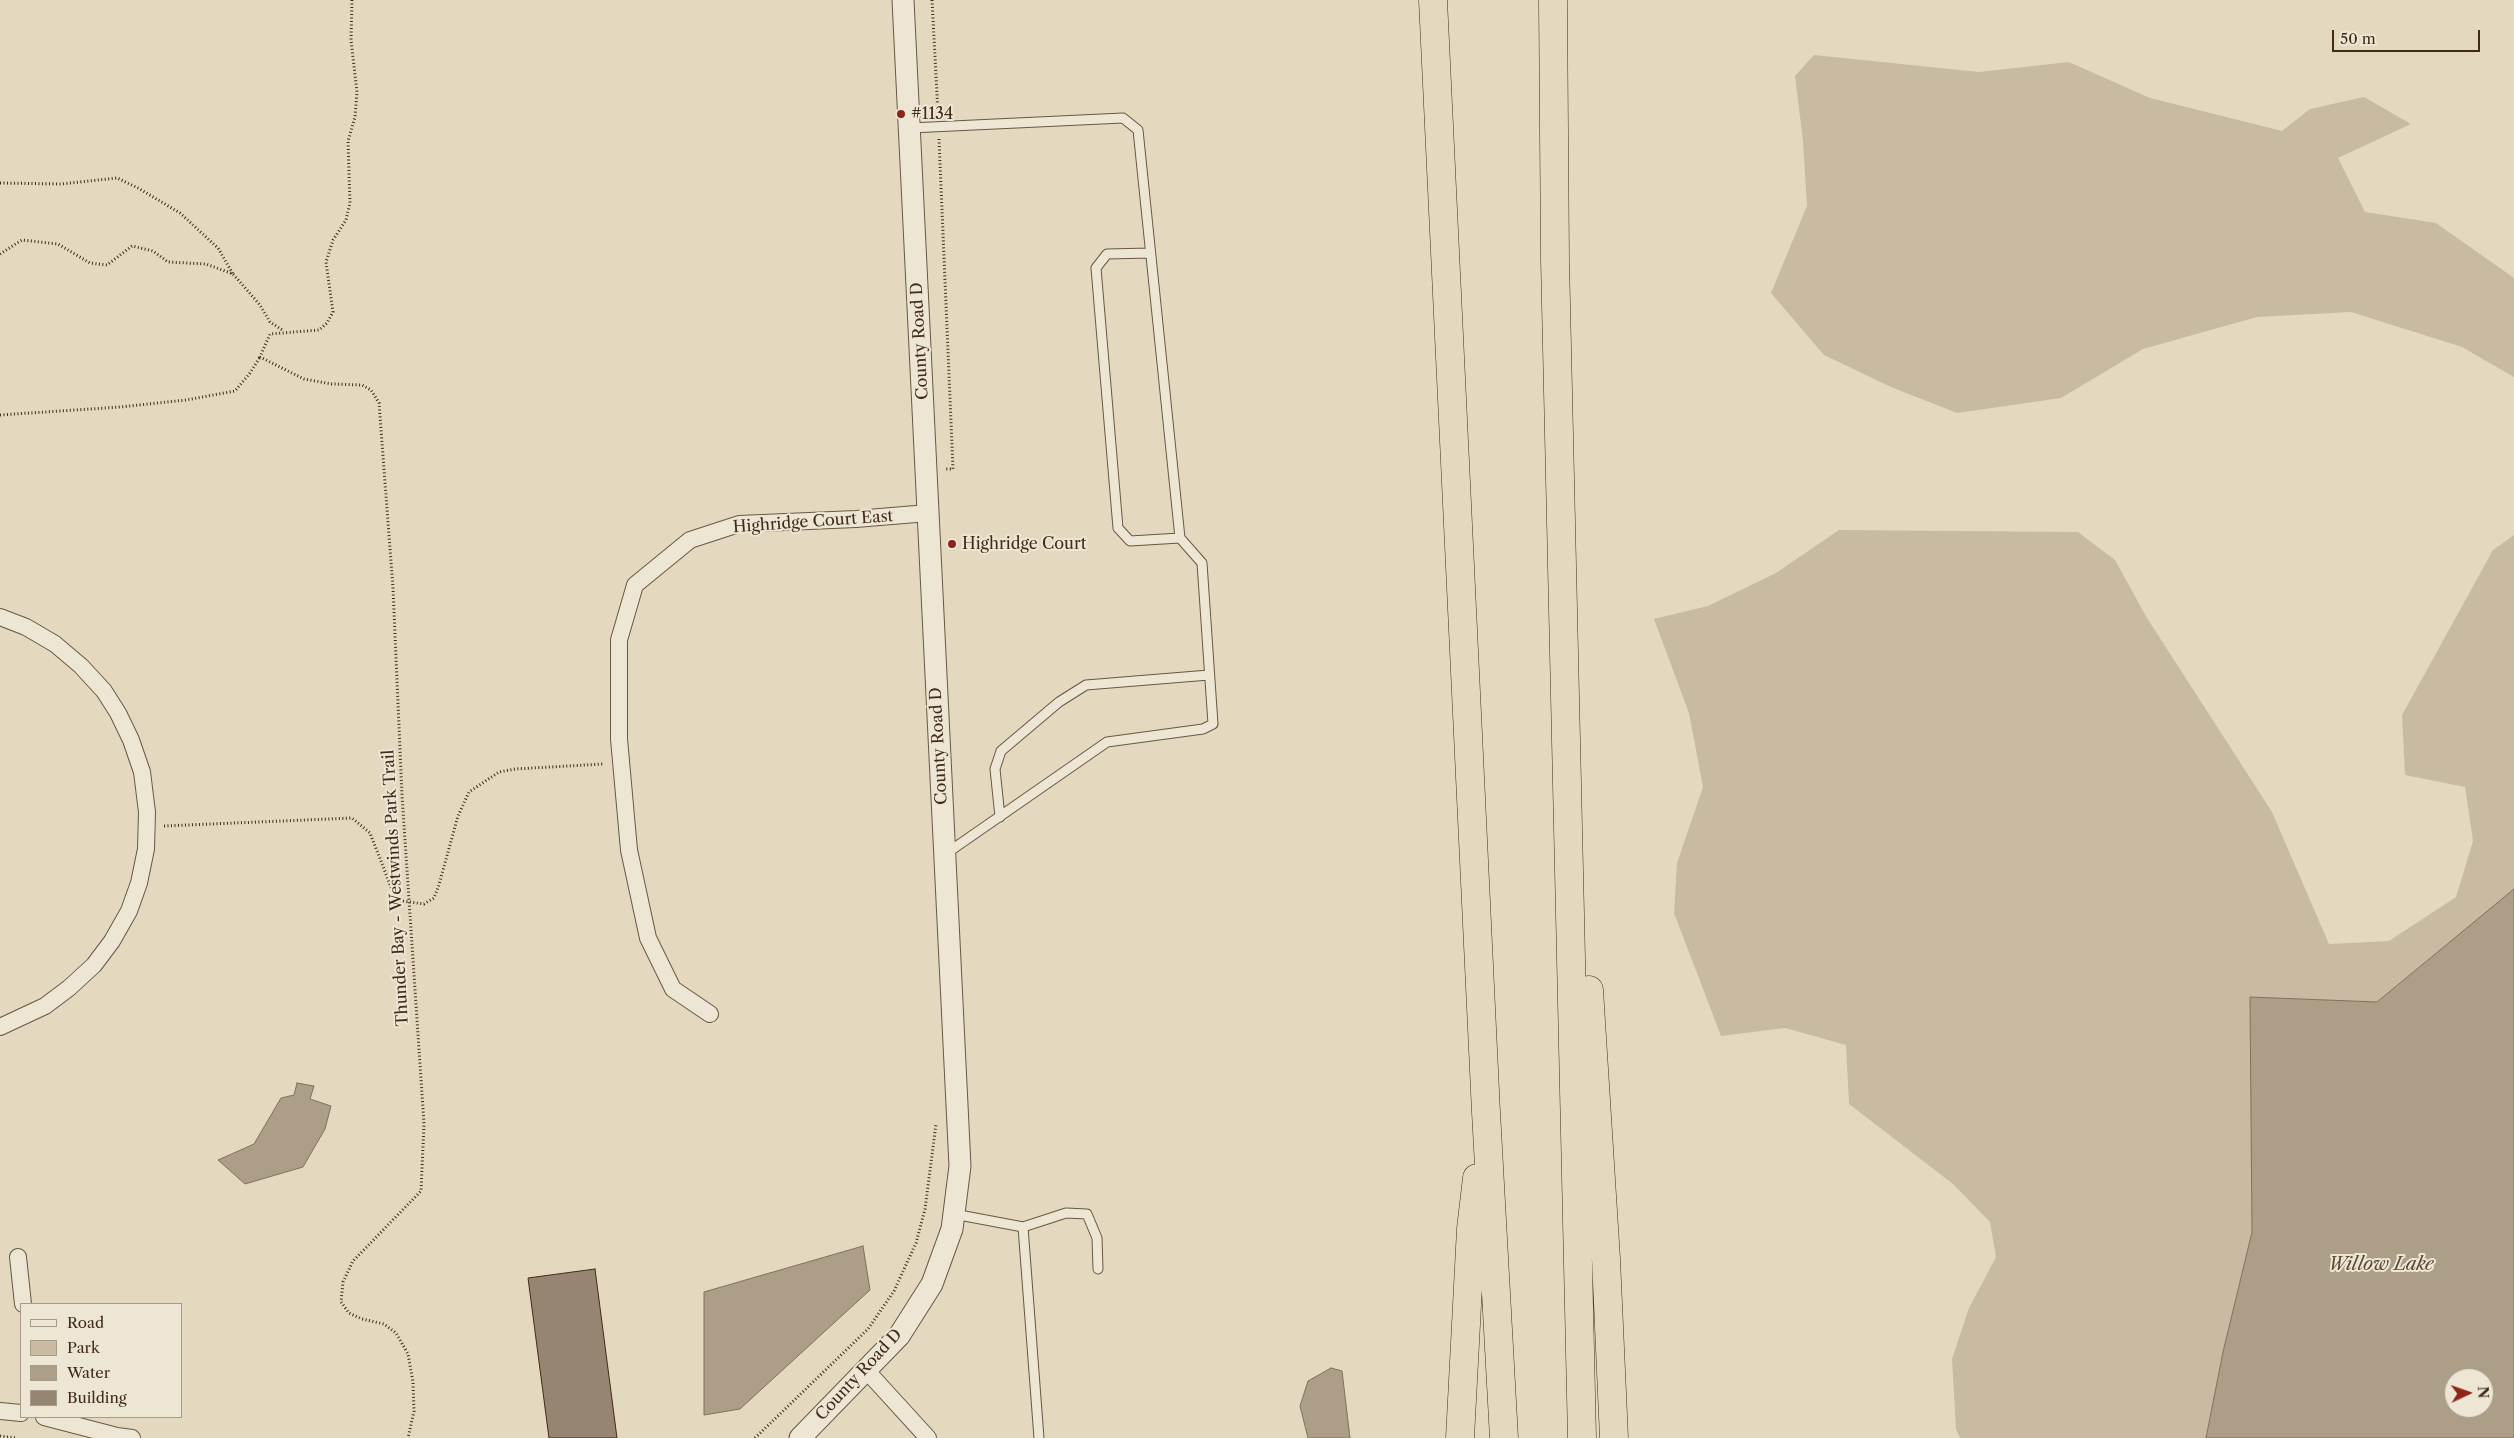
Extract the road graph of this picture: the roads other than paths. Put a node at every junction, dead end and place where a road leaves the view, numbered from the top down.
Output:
1 (903, 0) edge
2 (1434, 0) edge
3 (1553, 0) edge
4 (909, 128) junction
5 (1150, 252) junction
6 (928, 512) junction
7 (1180, 538) junction
8 (1562, 586) junction
9 (0, 617) edge
10 (1209, 675) junction
11 (1000, 816) junction
12 (944, 855) junction
13 (710, 1014) dead end
14 (0, 1026) edge
15 (1486, 1112) junction
16 (954, 1214) junction
17 (1023, 1227) junction
18 (18, 1257) dead end
19 (1098, 1269) dead end
20 (23, 1303) edge
21 (866, 1370) junction
22 (0, 1411) edge
23 (20, 1413) edge
24 (48, 1418) edge
25 (132, 1438) edge
26 (800, 1438) edge
27 (928, 1438) edge
28 (1039, 1438) edge
29 (1460, 1438) edge
30 (1504, 1438) edge
31 (1582, 1438) edge
32 (1614, 1438) edge

1 - 4 street, County Road D
2 - 15 highway
3 - 8 highway
4 - 5 lane
4 - 6 street, County Road D
5 - 7 lane
5 - 7 lane
6 - 12 street, County Road D
6 - 13 street, Highridge Court East
7 - 10 lane
8 - 31 highway
8 - 32 highway
9 - 14 street
10 - 11 lane
10 - 11 lane
11 - 12 lane
12 - 16 street, County Road D
15 - 29 highway
15 - 30 highway
16 - 17 lane
16 - 21 street, County Road D
17 - 19 lane
17 - 28 lane
18 - 20 street
21 - 26 street, County Road D
21 - 27 street
22 - 23 street
24 - 25 street

